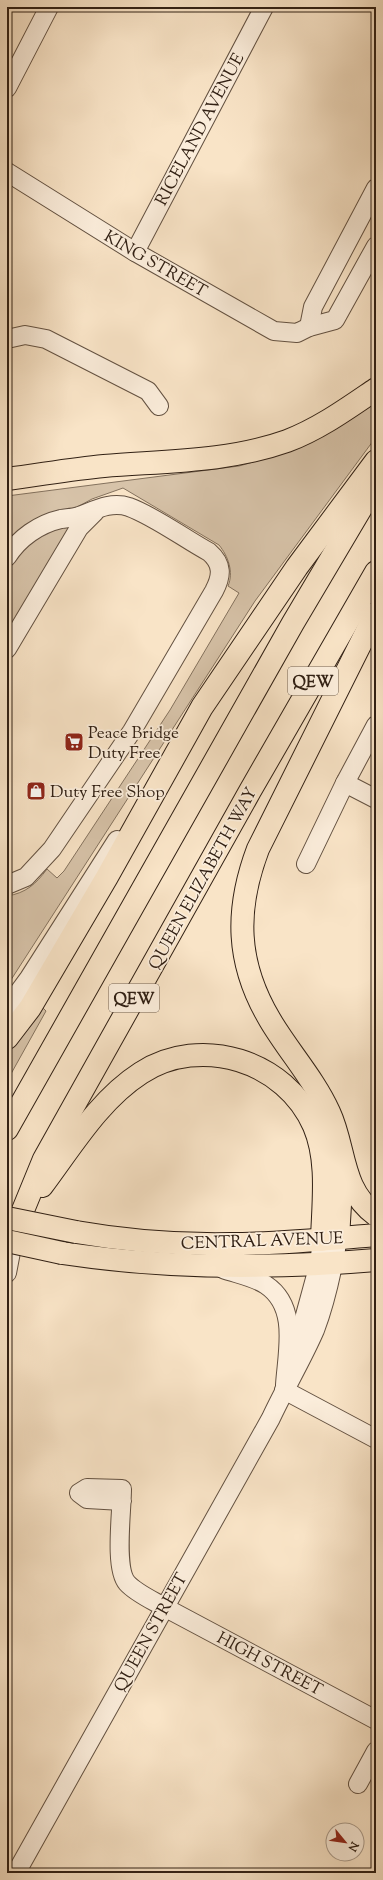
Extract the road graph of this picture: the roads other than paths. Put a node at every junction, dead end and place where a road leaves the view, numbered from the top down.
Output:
1 (49, 7) edge
2 (264, 7) edge
3 (7, 88) edge
4 (7, 172) edge
5 (376, 188) edge
6 (376, 246) edge
7 (134, 252) junction
8 (309, 327) junction
9 (7, 339) edge
10 (376, 389) edge
11 (159, 406) dead end
12 (376, 461) edge
13 (7, 479) edge
14 (376, 483) edge
15 (106, 506) junction
16 (7, 557) edge
17 (376, 572) edge
18 (376, 614) edge
19 (7, 649) edge
20 (202, 707) junction
21 (376, 725) edge
22 (345, 783) junction
23 (376, 799) edge
24 (306, 864) dead end
25 (7, 885) edge
26 (7, 1008) edge
27 (7, 1038) edge
28 (7, 1128) edge
29 (338, 1138) junction
30 (376, 1214) edge
31 (11, 1226) edge
32 (376, 1236) edge
33 (330, 1239) junction
34 (376, 1260) edge
35 (326, 1264) junction
36 (217, 1267) junction
37 (7, 1273) edge
38 (284, 1390) junction
39 (376, 1439) edge
40 (122, 1495) dead end
41 (164, 1606) junction
42 (376, 1720) edge
43 (376, 1751) edge
44 (358, 1784) dead end
45 (16, 1873) edge

1 - 3 street
2 - 7 street, RICELAND AVENUE
4 - 7 street, KING STREET
5 - 8 street
6 - 8 street, KING STREET
7 - 8 street, KING STREET
9 - 11 street
10 - 13 main road
12 - 20 main road
14 - 28 main road, QEW
15 - 16 street
15 - 19 street
15 - 25 street
17 - 31 main road, QUEEN ELIZABETH WAY / QEW
18 - 29 main road
20 - 26 street
20 - 27 main road
21 - 22 street
22 - 23 street
22 - 24 street
29 - 30 main road
29 - 33 main road
31 - 33 main road, CENTRAL AVENUE, bridge
31 - 33 main road
31 - 36 main road, CENTRAL AVENUE, bridge
31 - 37 street
32 - 33 main road, CENTRAL AVENUE
33 - 35 street, QUEEN STREET
34 - 35 main road, CENTRAL AVENUE
35 - 36 main road, CENTRAL AVENUE
35 - 38 street, QUEEN STREET
36 - 38 street
38 - 39 street
38 - 41 street, QUEEN STREET
40 - 41 street, HIGH STREET
41 - 42 street, HIGH STREET
41 - 45 street, QUEEN STREET
43 - 44 street

